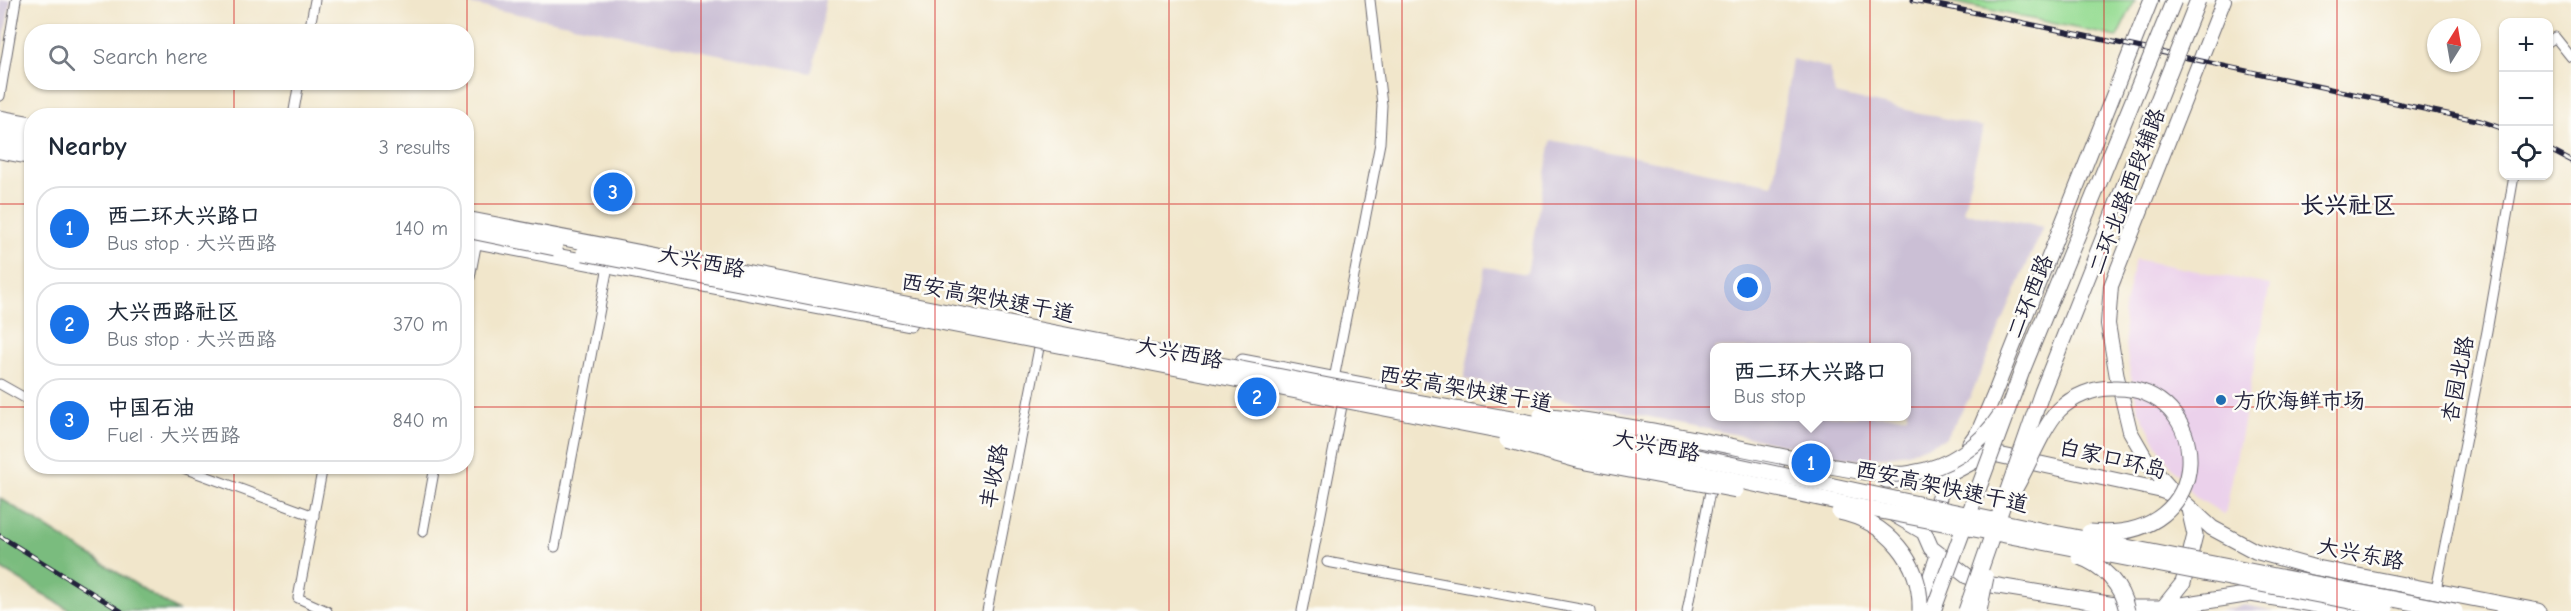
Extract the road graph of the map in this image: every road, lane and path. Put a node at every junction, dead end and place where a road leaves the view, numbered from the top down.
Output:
1 (16, 0) edge
2 (315, 0) edge
3 (1370, 0) edge
4 (2151, 0) edge
5 (2174, 0) edge
6 (2198, 0) edge
7 (2224, 0) edge
8 (310, 24) edge
9 (2553, 41) edge
10 (2571, 57) edge
11 (298, 90) edge
12 (0, 96) edge
13 (295, 108) edge
14 (0, 118) edge
15 (24, 122) edge
16 (0, 127) edge
17 (24, 132) edge
18 (0, 139) edge
19 (24, 144) edge
20 (0, 151) edge
21 (24, 156) edge
22 (2513, 180) edge
23 (474, 214) edge
24 (474, 221) edge
25 (474, 238) edge
26 (474, 238) edge
27 (608, 266) junction
28 (1039, 348) junction
29 (2022, 371) junction
30 (1334, 379) junction
31 (0, 384) edge
32 (24, 398) edge
33 (1342, 406) junction
34 (1434, 410) junction
35 (200, 474) edge
36 (322, 474) edge
37 (434, 474) edge
38 (1946, 476) junction
39 (1713, 479) junction
40 (2177, 496) junction
41 (2189, 509) junction
42 (314, 516) junction
43 (1997, 518) junction
44 (423, 532) dead end
45 (2054, 533) junction
46 (2036, 542) junction
47 (555, 546) dead end
48 (1938, 555) junction
49 (1327, 562) dead end
50 (2436, 590) junction
51 (2162, 609) edge
52 (327, 611) edge
53 (987, 611) edge
54 (1302, 611) edge
55 (1591, 611) edge
56 (1687, 611) edge
57 (1919, 611) edge
58 (1933, 611) edge
59 (1966, 611) edge
60 (1979, 611) edge
61 (2127, 611) edge
62 (2352, 611) edge
63 (2401, 611) edge
64 (2455, 611) edge
65 (2538, 611) edge

1 - 12 street
2 - 8 street
3 - 30 street
4 - 38 main road, 二环北路西段辅路
5 - 29 main road, 二环西路, bridge
6 - 43 main road, bridge
7 - 40 main road, 二环北路西段辅路
9 - 10 street
11 - 13 street
14 - 15 main road
16 - 17 main road
18 - 19 main road
20 - 21 main road
22 - 50 street, 杏园北路
23 - 30 main road, 大兴西路
24 - 34 main road, 西安高架快速干道, bridge
25 - 34 main road, 西安高架快速干道, bridge
26 - 27 main road, 大兴西路
27 - 28 main road, 大兴西路
27 - 47 street
28 - 33 main road, 大兴西路
28 - 53 street, 丰收路
29 - 34 main road, bridge
29 - 58 main road, 二环西路, bridge
30 - 38 main road, 大兴西路
31 - 32 street
33 - 39 main road, 大兴西路
33 - 54 street
34 - 45 main road, 西安高架快速干道, bridge
34 - 46 main road, 西安高架快速干道, bridge
34 - 57 main road, bridge
35 - 42 street
36 - 42 street
37 - 44 street
38 - 40 main road, 白家口环岛
38 - 48 main road
39 - 48 main road, 大兴西路
39 - 56 street
40 - 41 main road, 白家口环岛
41 - 50 main road, 大兴东路
41 - 51 main road
42 - 52 street
43 - 45 main road, bridge
43 - 59 main road, bridge
43 - 60 main road, bridge
45 - 64 main road, 西安高架快速干道, bridge
46 - 61 main road, bridge
46 - 63 main road, 西安高架快速干道, bridge
48 - 51 main road
48 - 57 main road
49 - 55 street
50 - 65 main road, 大兴东路
51 - 62 main road

